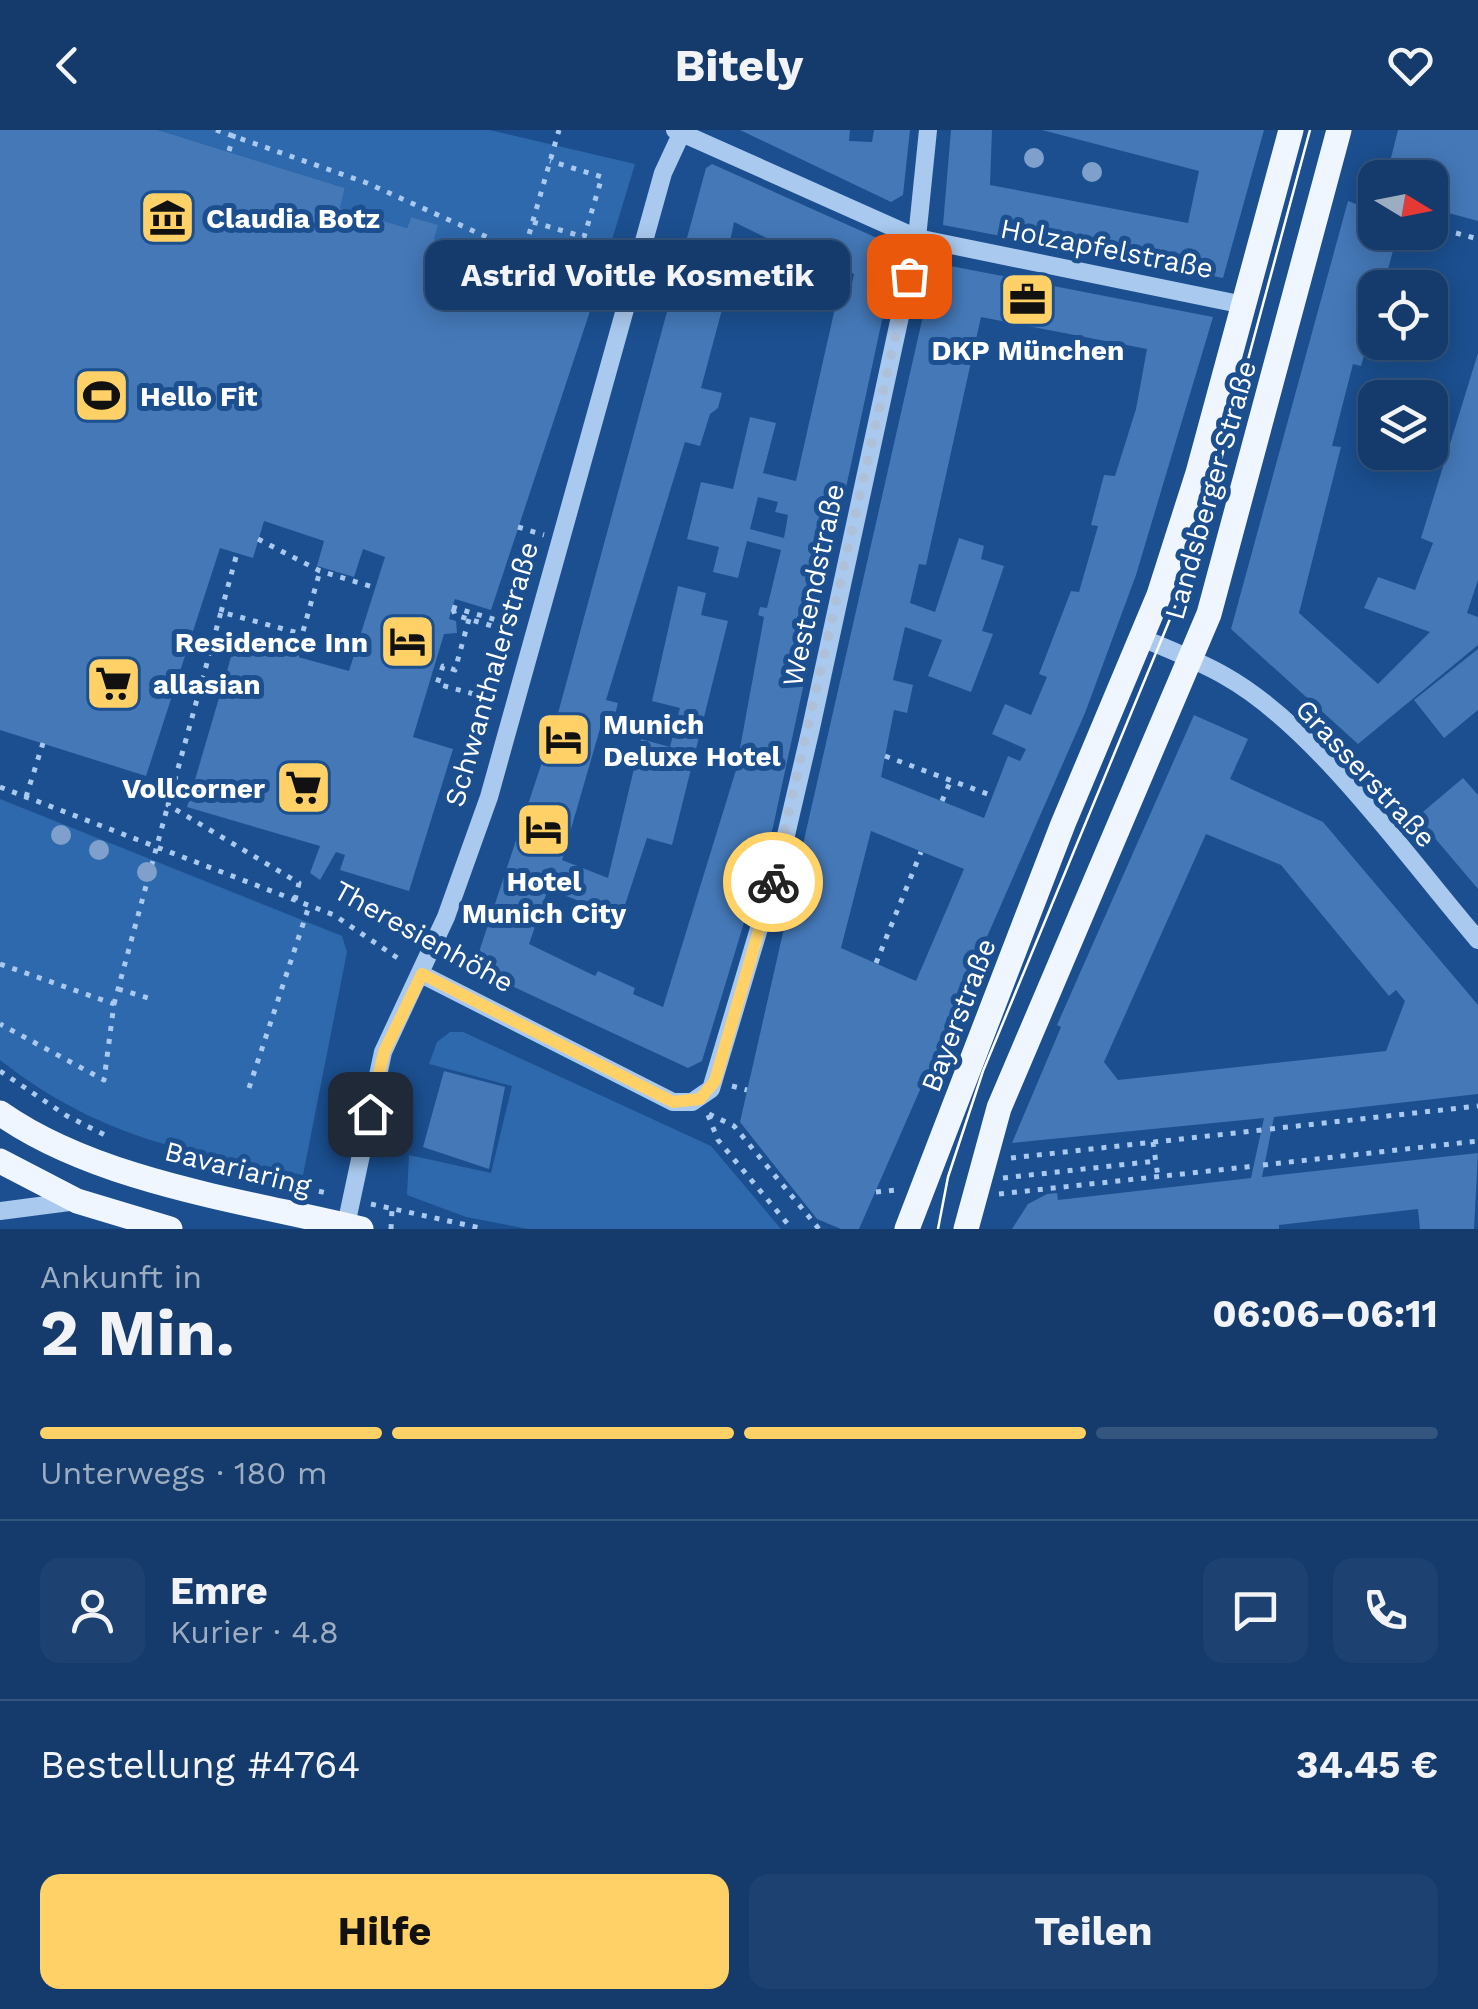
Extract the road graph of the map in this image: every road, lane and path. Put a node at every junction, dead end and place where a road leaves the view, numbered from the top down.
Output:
1 (216, 130) edge
2 (559, 130) edge
3 (680, 130) edge
4 (928, 130) edge
5 (1291, 130) edge
6 (1340, 130) edge
7 (235, 132) edge
8 (229, 152) dead end
9 (550, 162) junction
10 (533, 222) junction
11 (1456, 233) dead end
12 (917, 238) junction
13 (1478, 239) edge
14 (522, 259) junction
15 (629, 291) junction
16 (1244, 305) junction
17 (518, 526) dead end
18 (527, 530) dead end
19 (258, 539) dead end
20 (237, 553) dead end
21 (320, 571) junction
22 (376, 588) dead end
23 (221, 612) junction
24 (470, 619) junction
25 (302, 634) junction
26 (1142, 638) junction
27 (296, 656) dead end
28 (1190, 660) junction
29 (514, 705) junction
30 (43, 743) dead end
31 (886, 756) dead end
32 (951, 780) junction
33 (0, 787) edge
34 (993, 796) dead end
35 (26, 797) junction
36 (942, 801) dead end
37 (168, 805) junction
38 (1063, 824) joint
39 (157, 848) junction
40 (921, 852) dead end
41 (295, 900) junction
42 (310, 906) junction
43 (1478, 940) edge
44 (0, 964) edge
45 (876, 964) dead end
46 (422, 974) junction
47 (118, 989) junction
48 (155, 1000) dead end
49 (114, 1004) junction
50 (0, 1024) edge
51 (0, 1071) edge
52 (249, 1088) dead end
53 (700, 1099) joint
54 (1478, 1106) edge
55 (0, 1113) edge
56 (1270, 1129) dead end
57 (1262, 1130) dead end
58 (1478, 1141) edge
59 (1154, 1142) junction
60 (125, 1143) dead end
61 (156, 1153) dead end
62 (1002, 1159) dead end
63 (0, 1161) edge
64 (1156, 1161) junction
65 (1118, 1165) dead end
66 (1263, 1165) dead end
67 (1254, 1166) dead end
68 (1158, 1177) junction
69 (994, 1195) dead end
70 (352, 1199) junction
71 (77, 1201) junction
72 (392, 1209) junction
73 (0, 1211) edge
74 (912, 1223) edge
75 (351, 1228) edge
76 (170, 1229) edge
77 (391, 1229) edge
78 (486, 1229) edge
79 (792, 1229) edge
80 (819, 1229) edge
81 (966, 1229) edge

1 - 7 path
2 - 9 path
3 - 12 street, Holzapfelstraße
3 - 15 street, Schwanthalerstraße
4 - 12 street, Westendstraße
5 - 16 main road, Landsberger Straße
6 - 28 main road, Landsberger Straße
7 - 8 path
7 - 14 path
9 - 10 path
9 - 10 path
10 - 14 path
11 - 13 path
12 - 16 street, Holzapfelstraße
12 - 53 street, Westendstraße
14 - 15 path
15 - 29 street, Schwanthalerstraße
16 - 26 main road, Landsberger Straße
17 - 18 path
19 - 21 path
20 - 23 path
21 - 22 path
21 - 25 path
23 - 25 path
23 - 37 path
24 - 24 path
24 - 29 path
25 - 27 path
26 - 28 street, Grasserstraße
26 - 38 main road, Landsberger Straße
28 - 43 street, Grasserstraße
28 - 81 main road, Landsberger Straße
29 - 46 street, Schwanthalerstraße
30 - 35 path
31 - 32 path
32 - 34 path
32 - 36 path
33 - 35 path, Theresienhöhe
35 - 39 path, Theresienhöhe
37 - 39 path
37 - 41 path
38 - 74 main road, Bayerstraße
39 - 41 path, Theresienhöhe
39 - 47 path
40 - 45 path
41 - 42 path, Theresienhöhe
42 - 46 path, Theresienhöhe
42 - 52 path
44 - 49 path
46 - 53 street, Theresienhöhe
46 - 70 street, Schwanthalerstraße
47 - 48 path
47 - 49 path
49 - 50 path
51 - 60 path
54 - 56 path
55 - 75 main road, Bavariaring
57 - 59 path
58 - 66 path
59 - 62 path
59 - 64 path
61 - 70 path
63 - 71 main road
64 - 65 path
64 - 68 path
67 - 68 path
68 - 69 path
70 - 72 path
70 - 75 street, Schwanthalerstraße
71 - 73 street
71 - 76 main road
72 - 77 path
72 - 78 path
79 - 80 path

